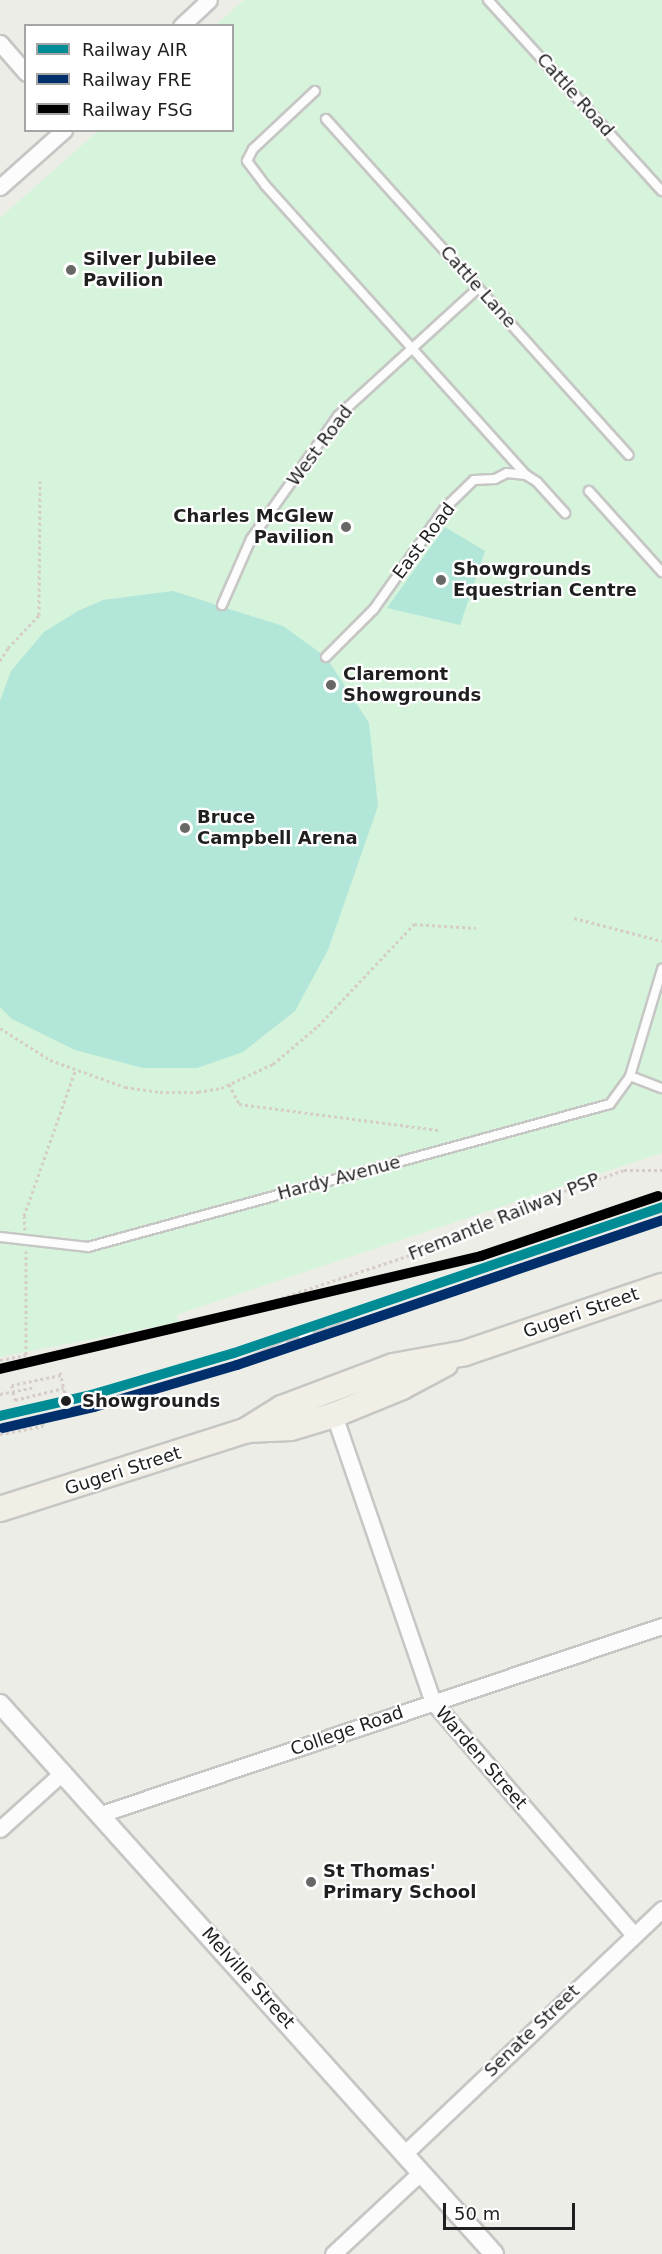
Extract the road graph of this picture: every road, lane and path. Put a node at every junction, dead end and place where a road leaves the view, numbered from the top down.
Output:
1 (210, 0) edge
2 (488, 0) edge
3 (183, 24) edge
4 (0, 43) edge
5 (24, 71) edge
6 (315, 91) dead end
7 (326, 119) dead end
8 (62, 132) edge
9 (0, 187) edge
10 (662, 190) edge
11 (478, 288) junction
12 (411, 347) junction
13 (629, 455) dead end
14 (526, 475) junction
15 (40, 481) dead end
16 (589, 491) dead end
17 (565, 513) dead end
18 (662, 572) edge
19 (222, 604) dead end
20 (326, 657) dead end
21 (0, 661) edge
22 (574, 918) dead end
23 (476, 928) dead end
24 (662, 941) edge
25 (662, 969) edge
26 (0, 1028) edge
27 (75, 1070) junction
28 (630, 1076) junction
29 (229, 1084) junction
30 (662, 1088) edge
31 (438, 1130) dead end
32 (662, 1170) edge
33 (0, 1237) edge
34 (26, 1241) junction
35 (662, 1286) edge
36 (465, 1353) junction
37 (0, 1360) edge
38 (0, 1367) edge
39 (35, 1387) dead end
40 (64, 1388) junction
41 (13, 1392) junction
42 (65, 1393) dead end
43 (0, 1394) edge
44 (334, 1415) junction
45 (42, 1422) dead end
46 (245, 1431) junction
47 (0, 1434) edge
48 (0, 1509) edge
49 (662, 1626) edge
50 (433, 1702) junction
51 (0, 1704) edge
52 (63, 1772) junction
53 (101, 1814) junction
54 (0, 1829) edge
55 (662, 1909) edge
56 (633, 1934) junction
57 (404, 2154) junction
58 (421, 2172) junction
59 (333, 2254) edge
60 (494, 2254) edge

1 - 3 street
2 - 10 lane, Cattle Road
4 - 5 street
6 - 12 lane
7 - 11 lane, Cattle Lane
8 - 9 street
11 - 12 lane, West Road
11 - 13 lane, Cattle Lane
12 - 14 lane
12 - 19 lane, West Road
14 - 17 lane
14 - 20 lane, East Road
15 - 21 path
16 - 18 lane
22 - 24 path
23 - 29 path
25 - 28 lane, Hardy Avenue
26 - 27 path
27 - 29 path
27 - 34 path
28 - 30 lane
28 - 34 lane, Hardy Avenue
29 - 31 path
32 - 38 path, Fremantle Railway PSP
33 - 34 lane, Hardy Avenue
34 - 37 path
35 - 36 main road, Gugeri Street
36 - 44 main road, Gugeri Street
36 - 46 main road, Gugeri Street
39 - 41 path
40 - 41 path
40 - 41 path
40 - 42 path
41 - 43 path
44 - 46 main road, Gugeri Street
44 - 50 street, Warden Street
45 - 47 path
46 - 48 main road, Gugeri Street
49 - 50 street, College Road
50 - 53 street, College Road
50 - 56 street, Warden Street
51 - 52 street, Melville Street
52 - 53 street, Melville Street
52 - 54 street
53 - 57 street, Melville Street
55 - 56 street, Senate Street
56 - 57 street, Senate Street
57 - 58 street, Melville Street
58 - 59 street
58 - 60 street, Melville Street

